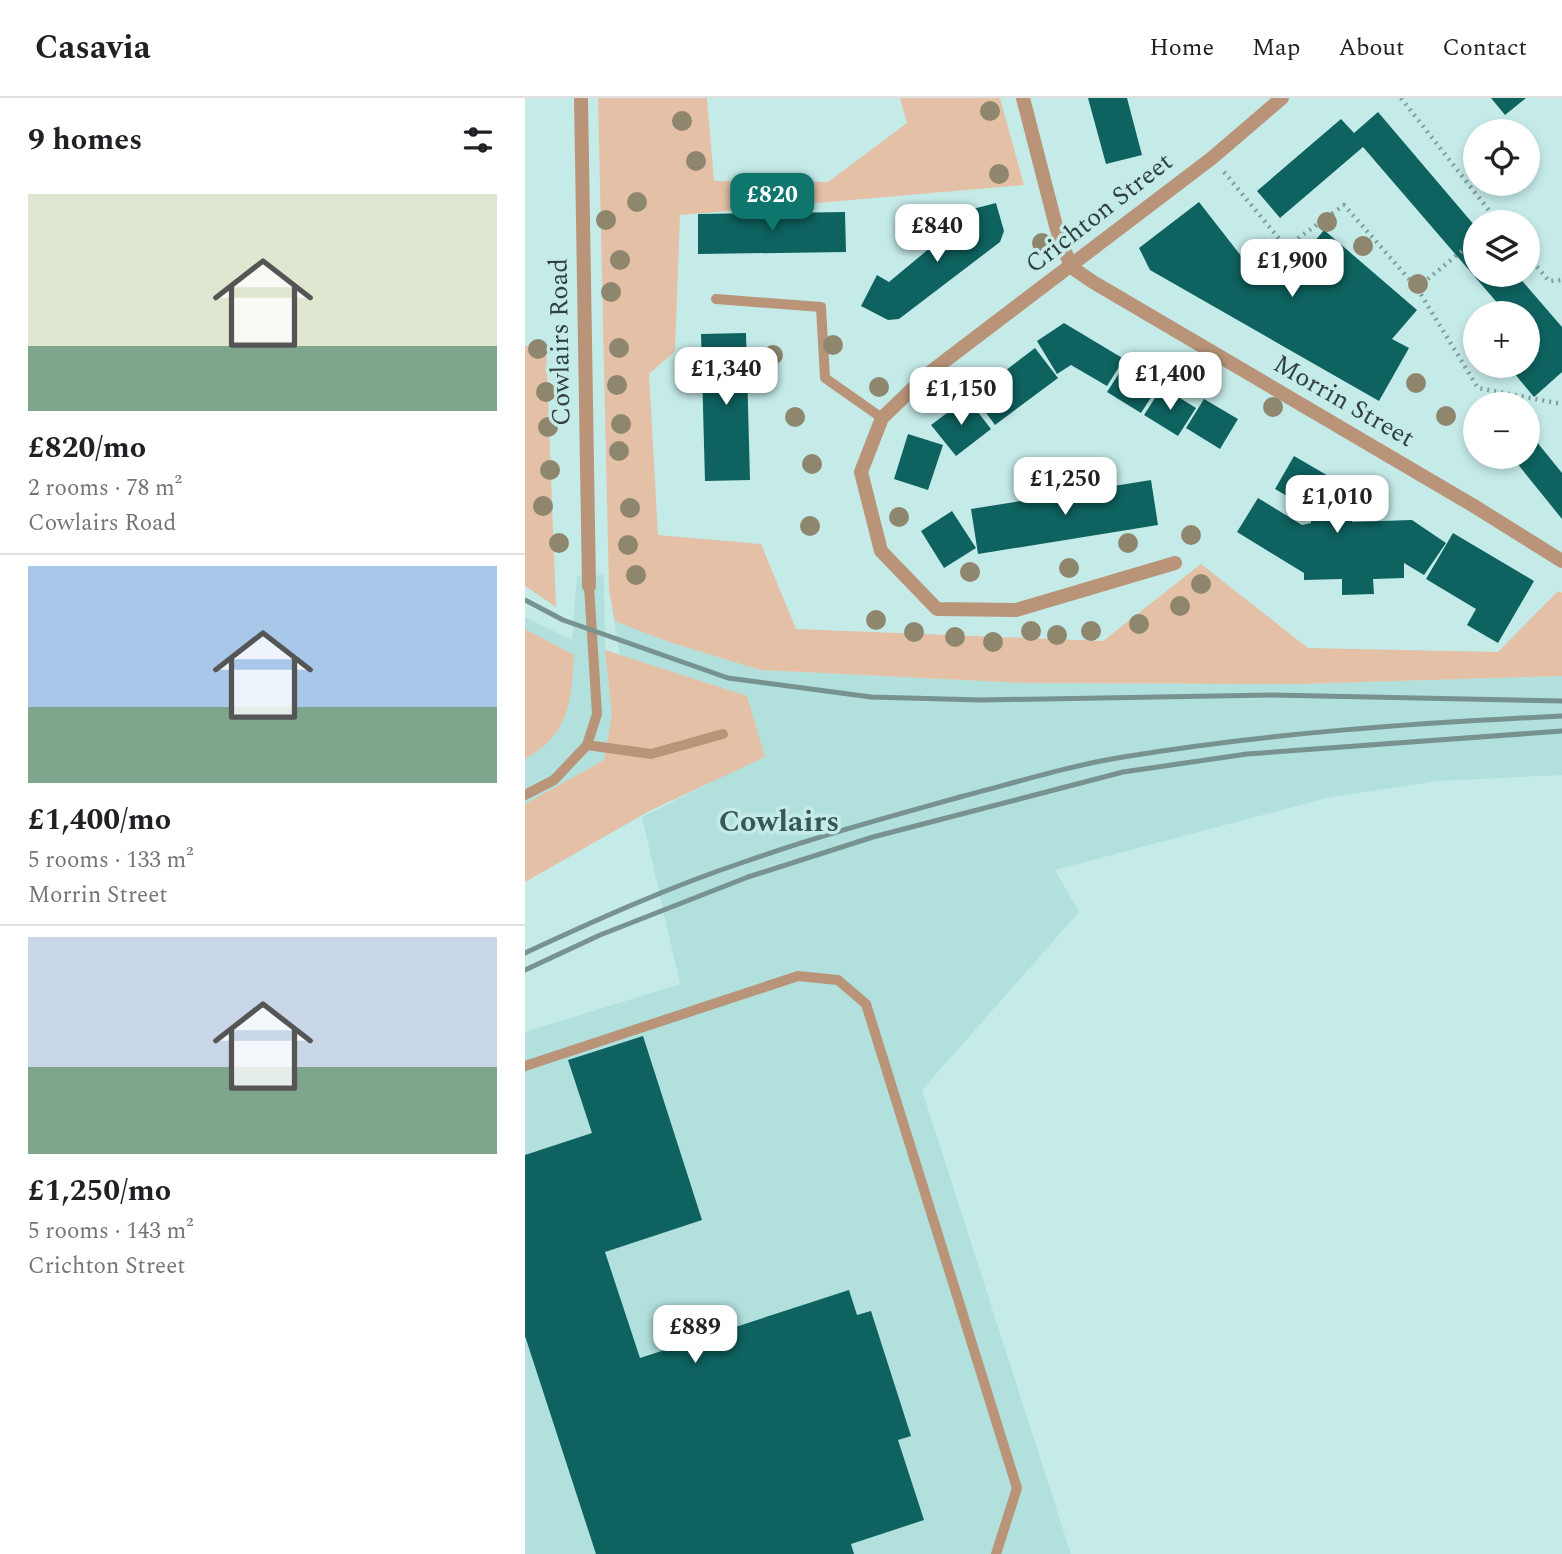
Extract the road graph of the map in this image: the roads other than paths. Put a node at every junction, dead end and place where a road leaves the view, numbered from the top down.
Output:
1 (581, 98) edge
2 (1024, 98) edge
3 (1282, 98) edge
4 (1071, 267) junction
5 (716, 299) dead end
6 (883, 418) junction
7 (1562, 561) edge
8 (1175, 564) dead end
9 (589, 586) joint
10 (723, 734) dead end
11 (587, 745) junction
12 (525, 795) edge
13 (525, 1066) edge
14 (996, 1554) edge

1 - 9 street, Cowlairs Road
2 - 4 street
3 - 4 street, Crichton Street
4 - 6 street, Crichton Street
4 - 7 street, Morrin Street
5 - 6 lane
6 - 8 street, Crichton Street
9 - 11 lane
10 - 11 lane
11 - 12 lane
13 - 14 lane

